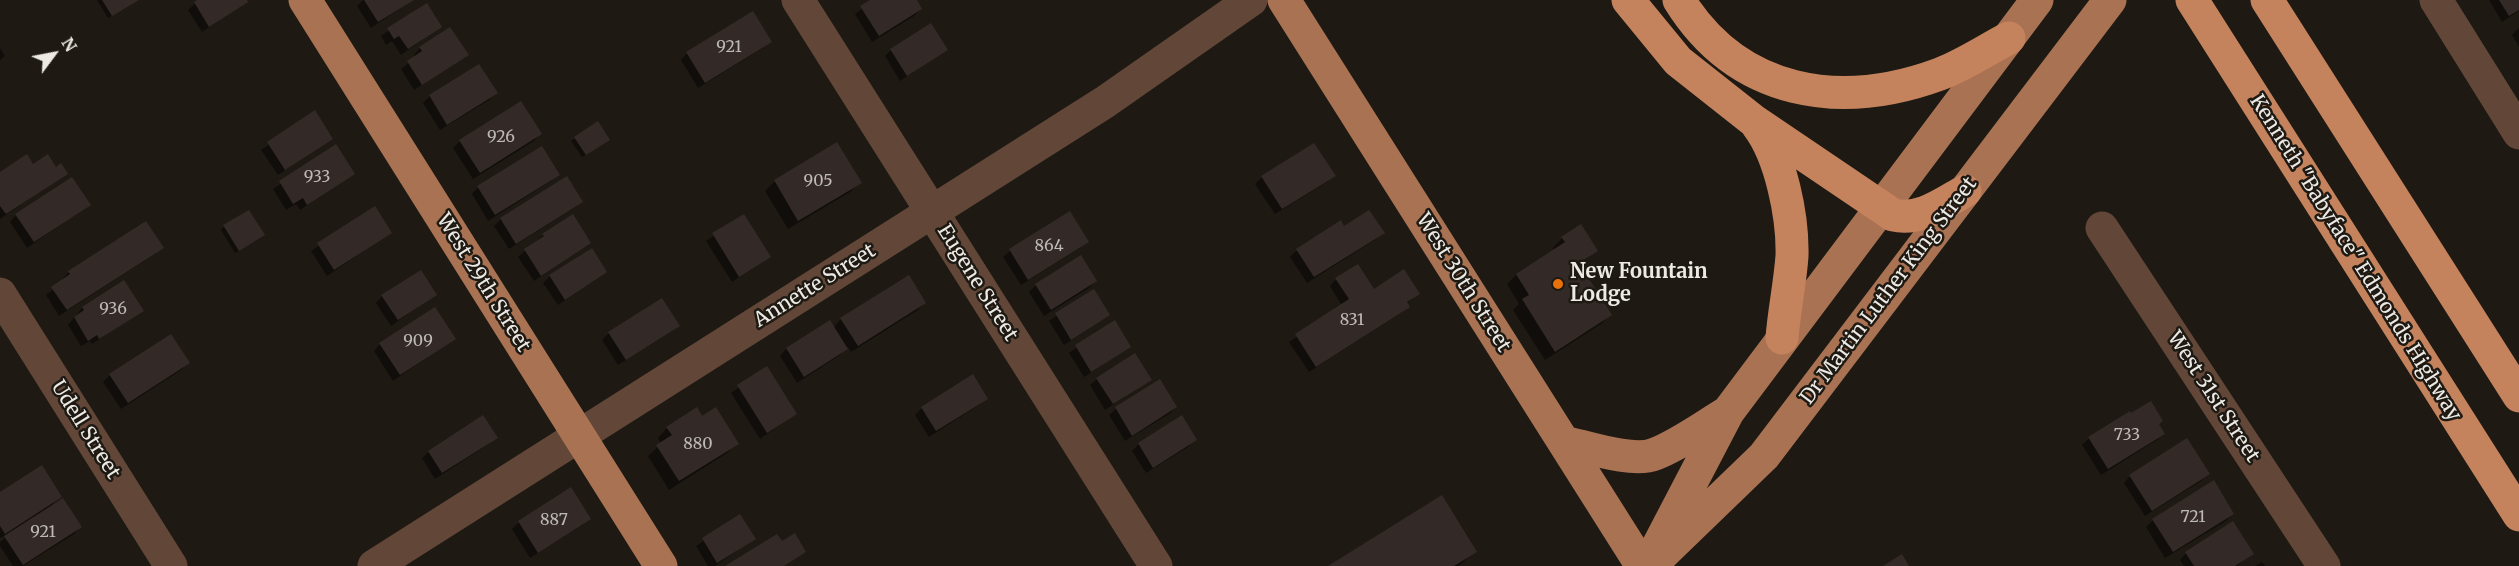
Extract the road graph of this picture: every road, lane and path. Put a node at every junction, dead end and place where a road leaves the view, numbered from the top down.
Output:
1 (304, 0) edge
2 (798, 0) edge
3 (1251, 0) edge
4 (1284, 0) edge
5 (1628, 0) edge
6 (1679, 0) edge
7 (2037, 0) edge
8 (2110, 0) edge
9 (2267, 0) edge
10 (2436, 0) edge
11 (2196, 6) edge
12 (2009, 38) junction
13 (1754, 121) junction
14 (2519, 133) edge
15 (1965, 191) junction
16 (1881, 207) junction
17 (931, 212) junction
18 (2102, 228) dead end
19 (0, 294) edge
20 (1782, 338) junction
21 (2519, 396) edge
22 (1728, 412) junction
23 (580, 437) junction
24 (1564, 442) junction
25 (2519, 515) edge
26 (171, 566) edge
27 (374, 566) edge
28 (661, 566) edge
29 (1156, 566) edge
30 (1642, 566) edge
31 (1648, 566) edge
32 (2324, 566) edge

1 - 23 main road, West 29th Street
2 - 17 street, Eugene Street
3 - 17 street, Annette Street
4 - 24 main road, West 30th Street
5 - 13 highway
6 - 12 highway
7 - 12 main road, Dr Martin Luther King Street
8 - 15 main road, Dr Martin Luther King Street
9 - 21 highway
10 - 14 street
11 - 25 highway, Kenneth "Babyface" Edmonds Highway
12 - 16 main road, Dr Martin Luther King Street
13 - 16 highway
13 - 20 highway
15 - 16 highway
15 - 31 main road, Dr Martin Luther King Street
16 - 20 main road, Dr Martin Luther King Street
17 - 23 street, Annette Street
17 - 29 street, Eugene Street
18 - 32 street, West 31st Street
19 - 26 street, Udell Street
20 - 22 main road, Dr Martin Luther King Street
22 - 24 main road
22 - 31 main road, Dr Martin Luther King Street
23 - 27 street, Annette Street
23 - 28 main road, West 29th Street
24 - 30 main road, West 30th Street

